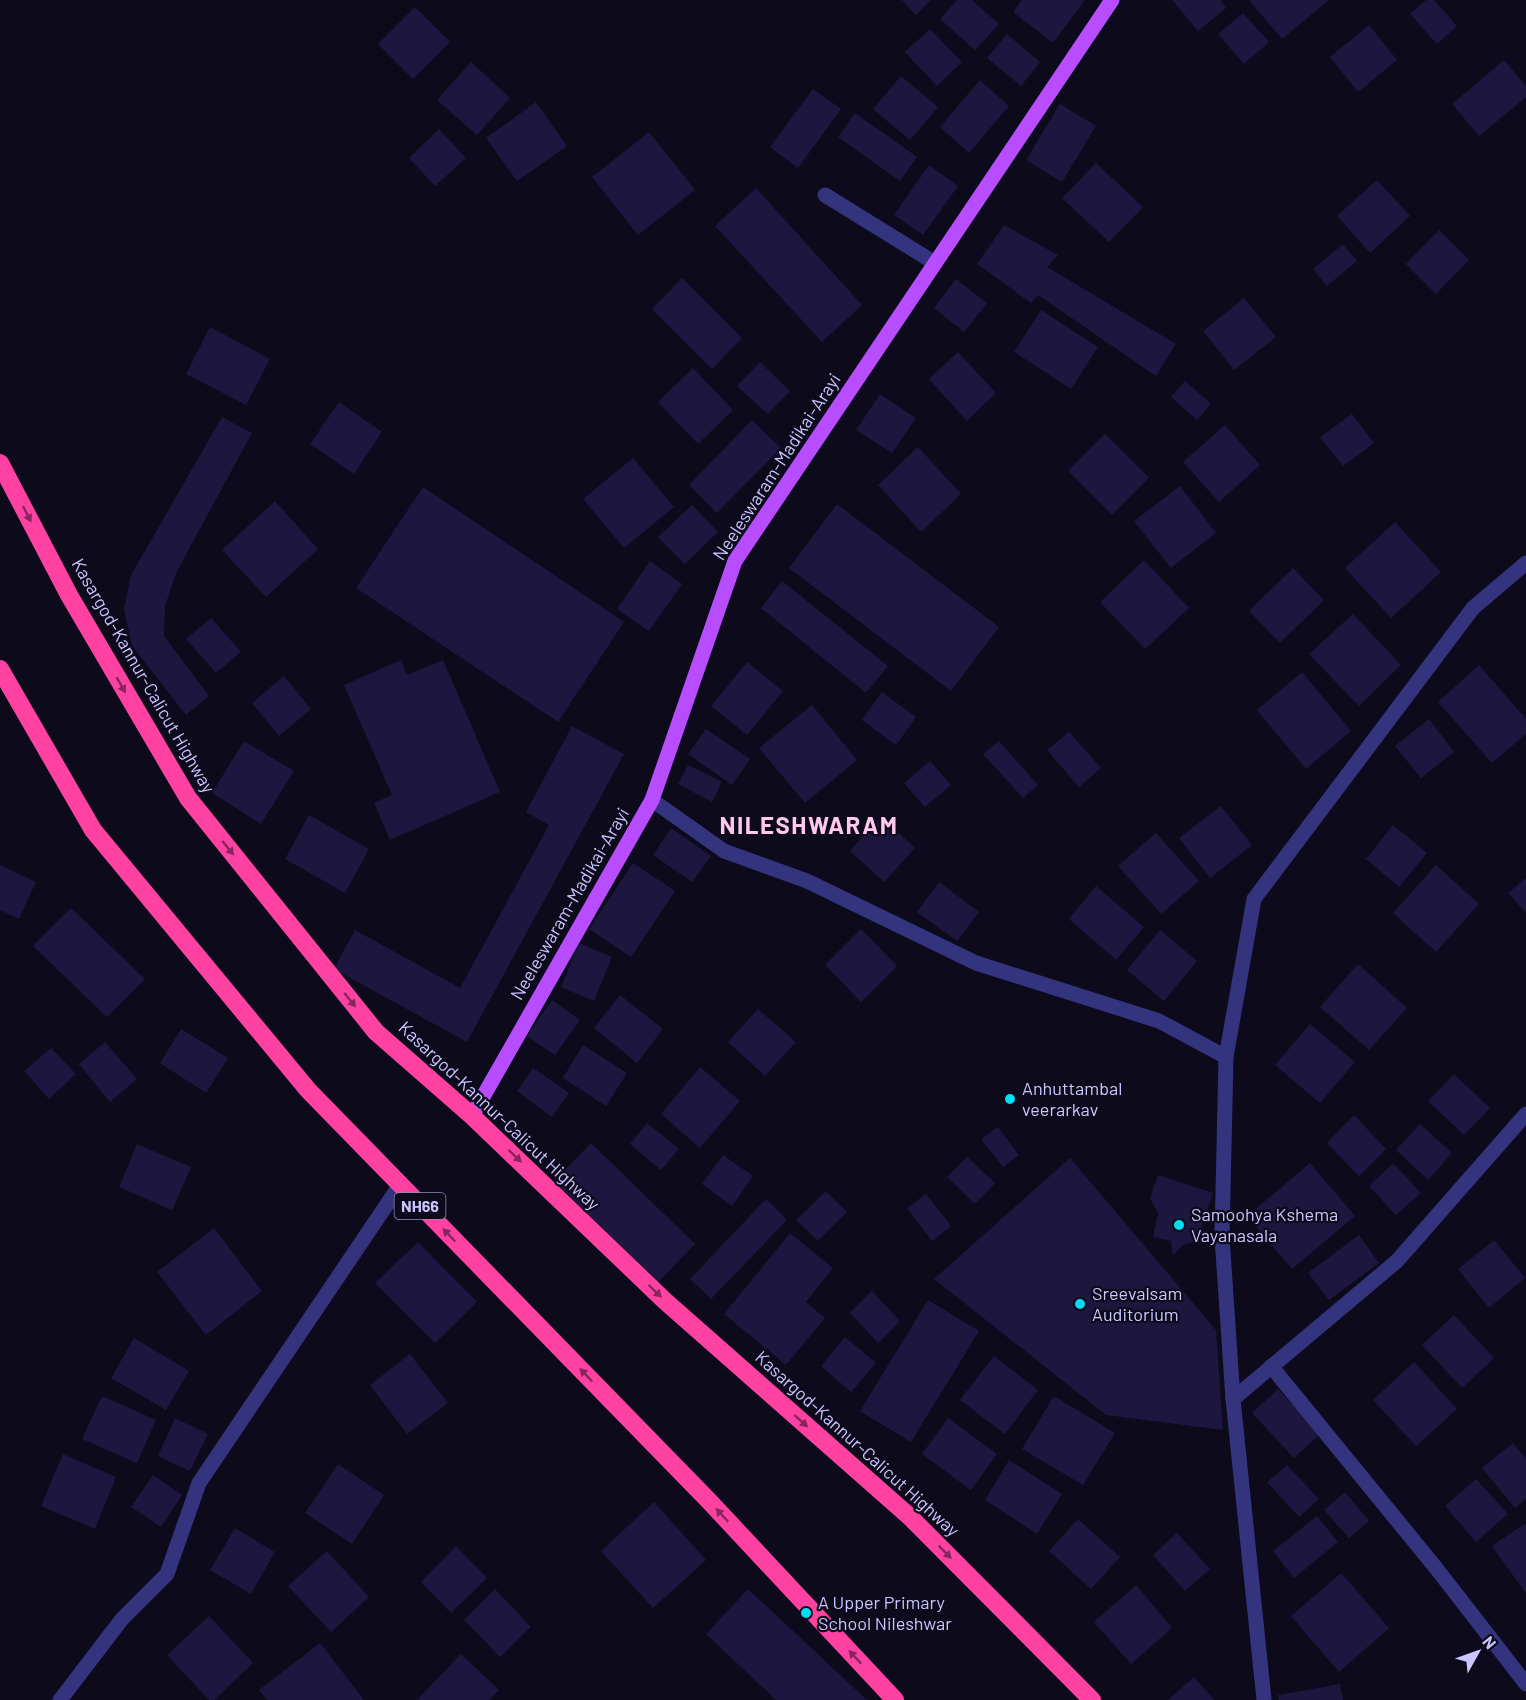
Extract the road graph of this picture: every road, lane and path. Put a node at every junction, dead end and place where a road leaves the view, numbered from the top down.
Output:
1 (1112, 0) edge
2 (825, 195) dead end
3 (935, 263) junction
4 (0, 463) edge
5 (1526, 563) edge
6 (0, 669) edge
7 (652, 800) junction
8 (1226, 1057) junction
9 (1526, 1114) edge
10 (472, 1116) junction
11 (400, 1185) junction
12 (1271, 1366) junction
13 (1233, 1399) junction
14 (1526, 1684) edge
15 (60, 1700) edge
16 (895, 1700) edge
17 (1092, 1700) edge
18 (1264, 1700) edge

1 - 3 main road, Neeleswaram-Madikai-Arayi
2 - 3 street
3 - 7 main road, Neeleswaram-Madikai-Arayi
4 -> 10 highway, Kasargod-Kannur-Calicut Highway
5 - 8 street
6 - 11 highway, NH66
7 - 8 street
7 - 10 main road, Neeleswaram-Madikai-Arayi
8 - 13 street
9 - 12 street
10 -> 17 highway, Kasargod-Kannur-Calicut Highway
11 - 15 street
16 -> 11 highway, NH66
12 - 13 street
12 - 14 street
13 - 18 street

